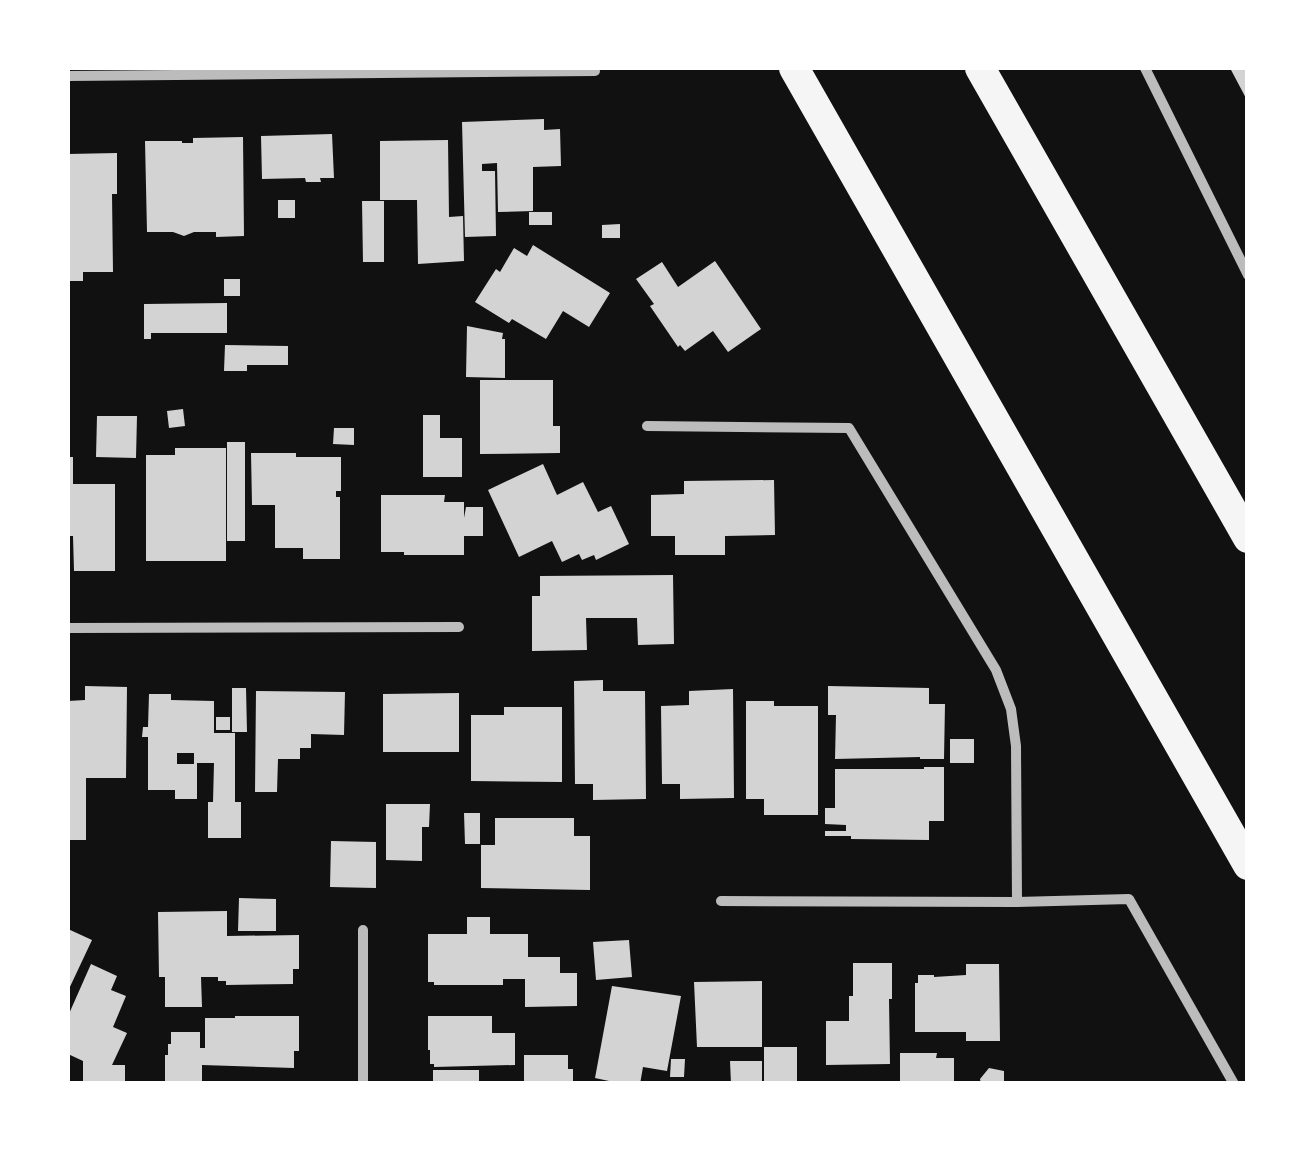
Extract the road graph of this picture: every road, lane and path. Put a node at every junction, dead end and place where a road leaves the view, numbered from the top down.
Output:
1 (794, 68) edge
2 (980, 68) edge
3 (1145, 68) edge
4 (167, 72) edge
5 (595, 72) dead end
6 (68, 76) edge
7 (1248, 275) edge
8 (647, 426) dead end
9 (1248, 538) edge
10 (459, 627) dead end
11 (68, 628) edge
12 (1248, 865) edge
13 (721, 901) dead end
14 (1018, 902) junction
15 (363, 930) dead end
16 (364, 1084) edge
17 (1234, 1084) edge

1 - 12 highway
2 - 9 highway
3 - 7 street
4 - 5 street
4 - 6 street
8 - 14 street
10 - 11 street
13 - 14 street
14 - 17 street
15 - 16 street

